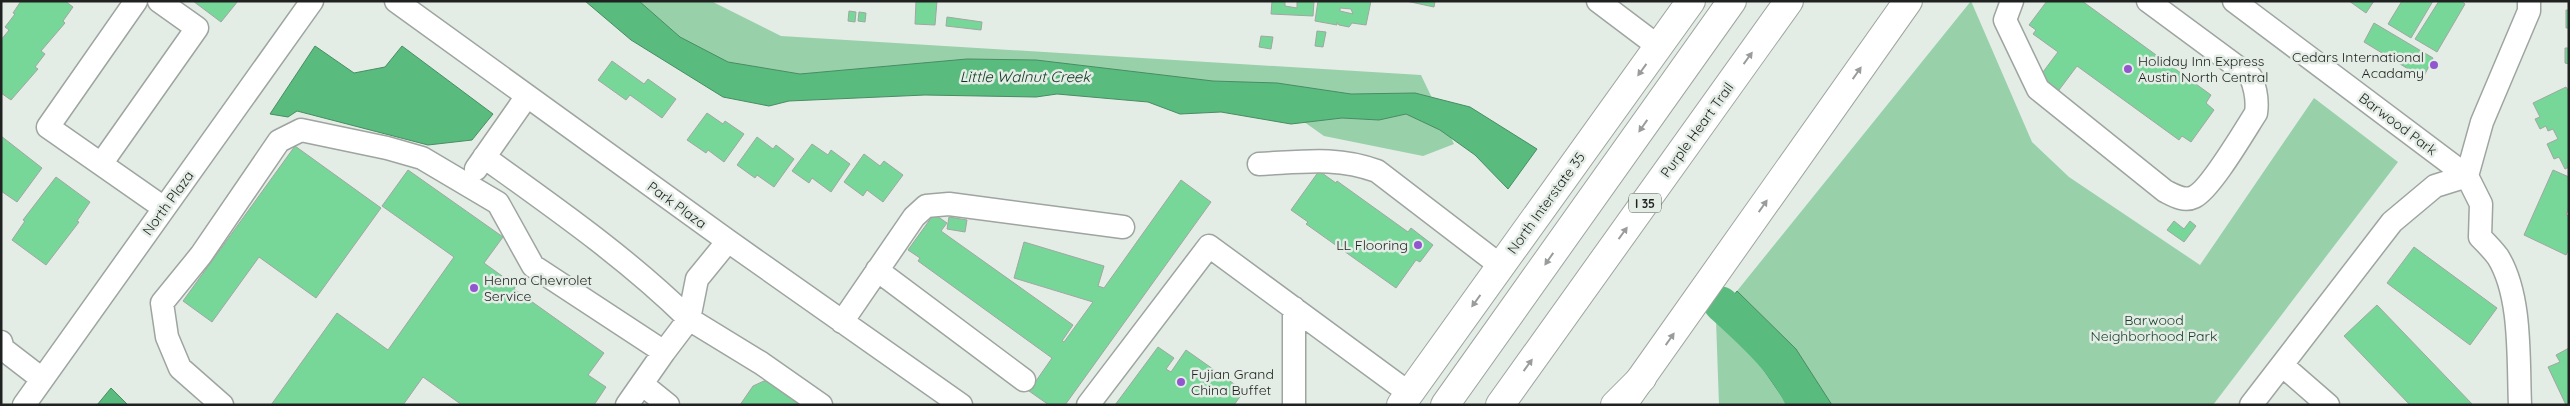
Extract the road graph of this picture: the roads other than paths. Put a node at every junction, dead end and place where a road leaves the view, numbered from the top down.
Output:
1 (136, 1) edge
2 (159, 1) edge
3 (312, 1) edge
4 (396, 1) edge
5 (1598, 1) edge
6 (1691, 1) edge
7 (1732, 1) edge
8 (1789, 1) edge
9 (1908, 1) edge
10 (2012, 1) edge
11 (2148, 1) edge
12 (2234, 1) edge
13 (2529, 1) edge
14 (1659, 47) junction
15 (527, 96) junction
16 (484, 157) junction
17 (101, 164) junction
18 (1259, 164) dead end
19 (2467, 176) junction
20 (465, 184) junction
21 (164, 208) junction
22 (1123, 228) dead end
23 (728, 241) junction
24 (1501, 266) junction
25 (877, 270) junction
26 (1294, 308) junction
27 (689, 319) junction
28 (842, 322) junction
29 (1, 342) edge
30 (664, 352) junction
31 (2282, 365) junction
32 (1642, 378) junction
33 (42, 379) junction
34 (1024, 380) dead end
35 (642, 384) junction
36 (1405, 399) edge
37 (959, 404) edge
38 (24, 405) edge
39 (222, 405) edge
40 (628, 405) edge
41 (668, 405) edge
42 (821, 405) edge
43 (1088, 405) edge
44 (1294, 405) edge
45 (1445, 405) edge
46 (1500, 405) edge
47 (1615, 405) edge
48 (1623, 405) edge
49 (2251, 405) edge
50 (2328, 405) edge
51 (2520, 405) edge

1 - 17 street
2 - 17 street
3 - 21 street, North Plaza
4 - 15 street, Park Plaza
5 - 14 street
6 - 14 main road, North Interstate 35
7 -> 45 main road
46 -> 8 main road, Purple Heart Trail / I 35
32 -> 9 main road
10 - 11 street
12 - 19 street, Barwood Park
13 - 19 street
14 -> 24 main road, North Interstate 35
15 - 16 street
15 - 23 street, Park Plaza
16 - 20 street
16 - 27 street
17 - 21 street
18 - 24 street
19 - 31 street
19 - 51 street
20 - 30 street
20 - 39 street
21 - 33 street, North Plaza
22 - 25 street
23 - 27 street
23 - 28 street, Park Plaza
24 -> 36 main road, North Interstate 35
25 - 28 street
25 - 34 street
26 - 36 street
26 - 43 street
26 - 44 street
27 - 30 street
27 - 42 street
28 - 37 street, Park Plaza
29 - 33 street
30 - 35 street
31 - 49 street
31 - 50 street
32 - 47 main road
32 - 48 main road
33 - 38 street, North Plaza
35 - 40 street
35 - 41 street

